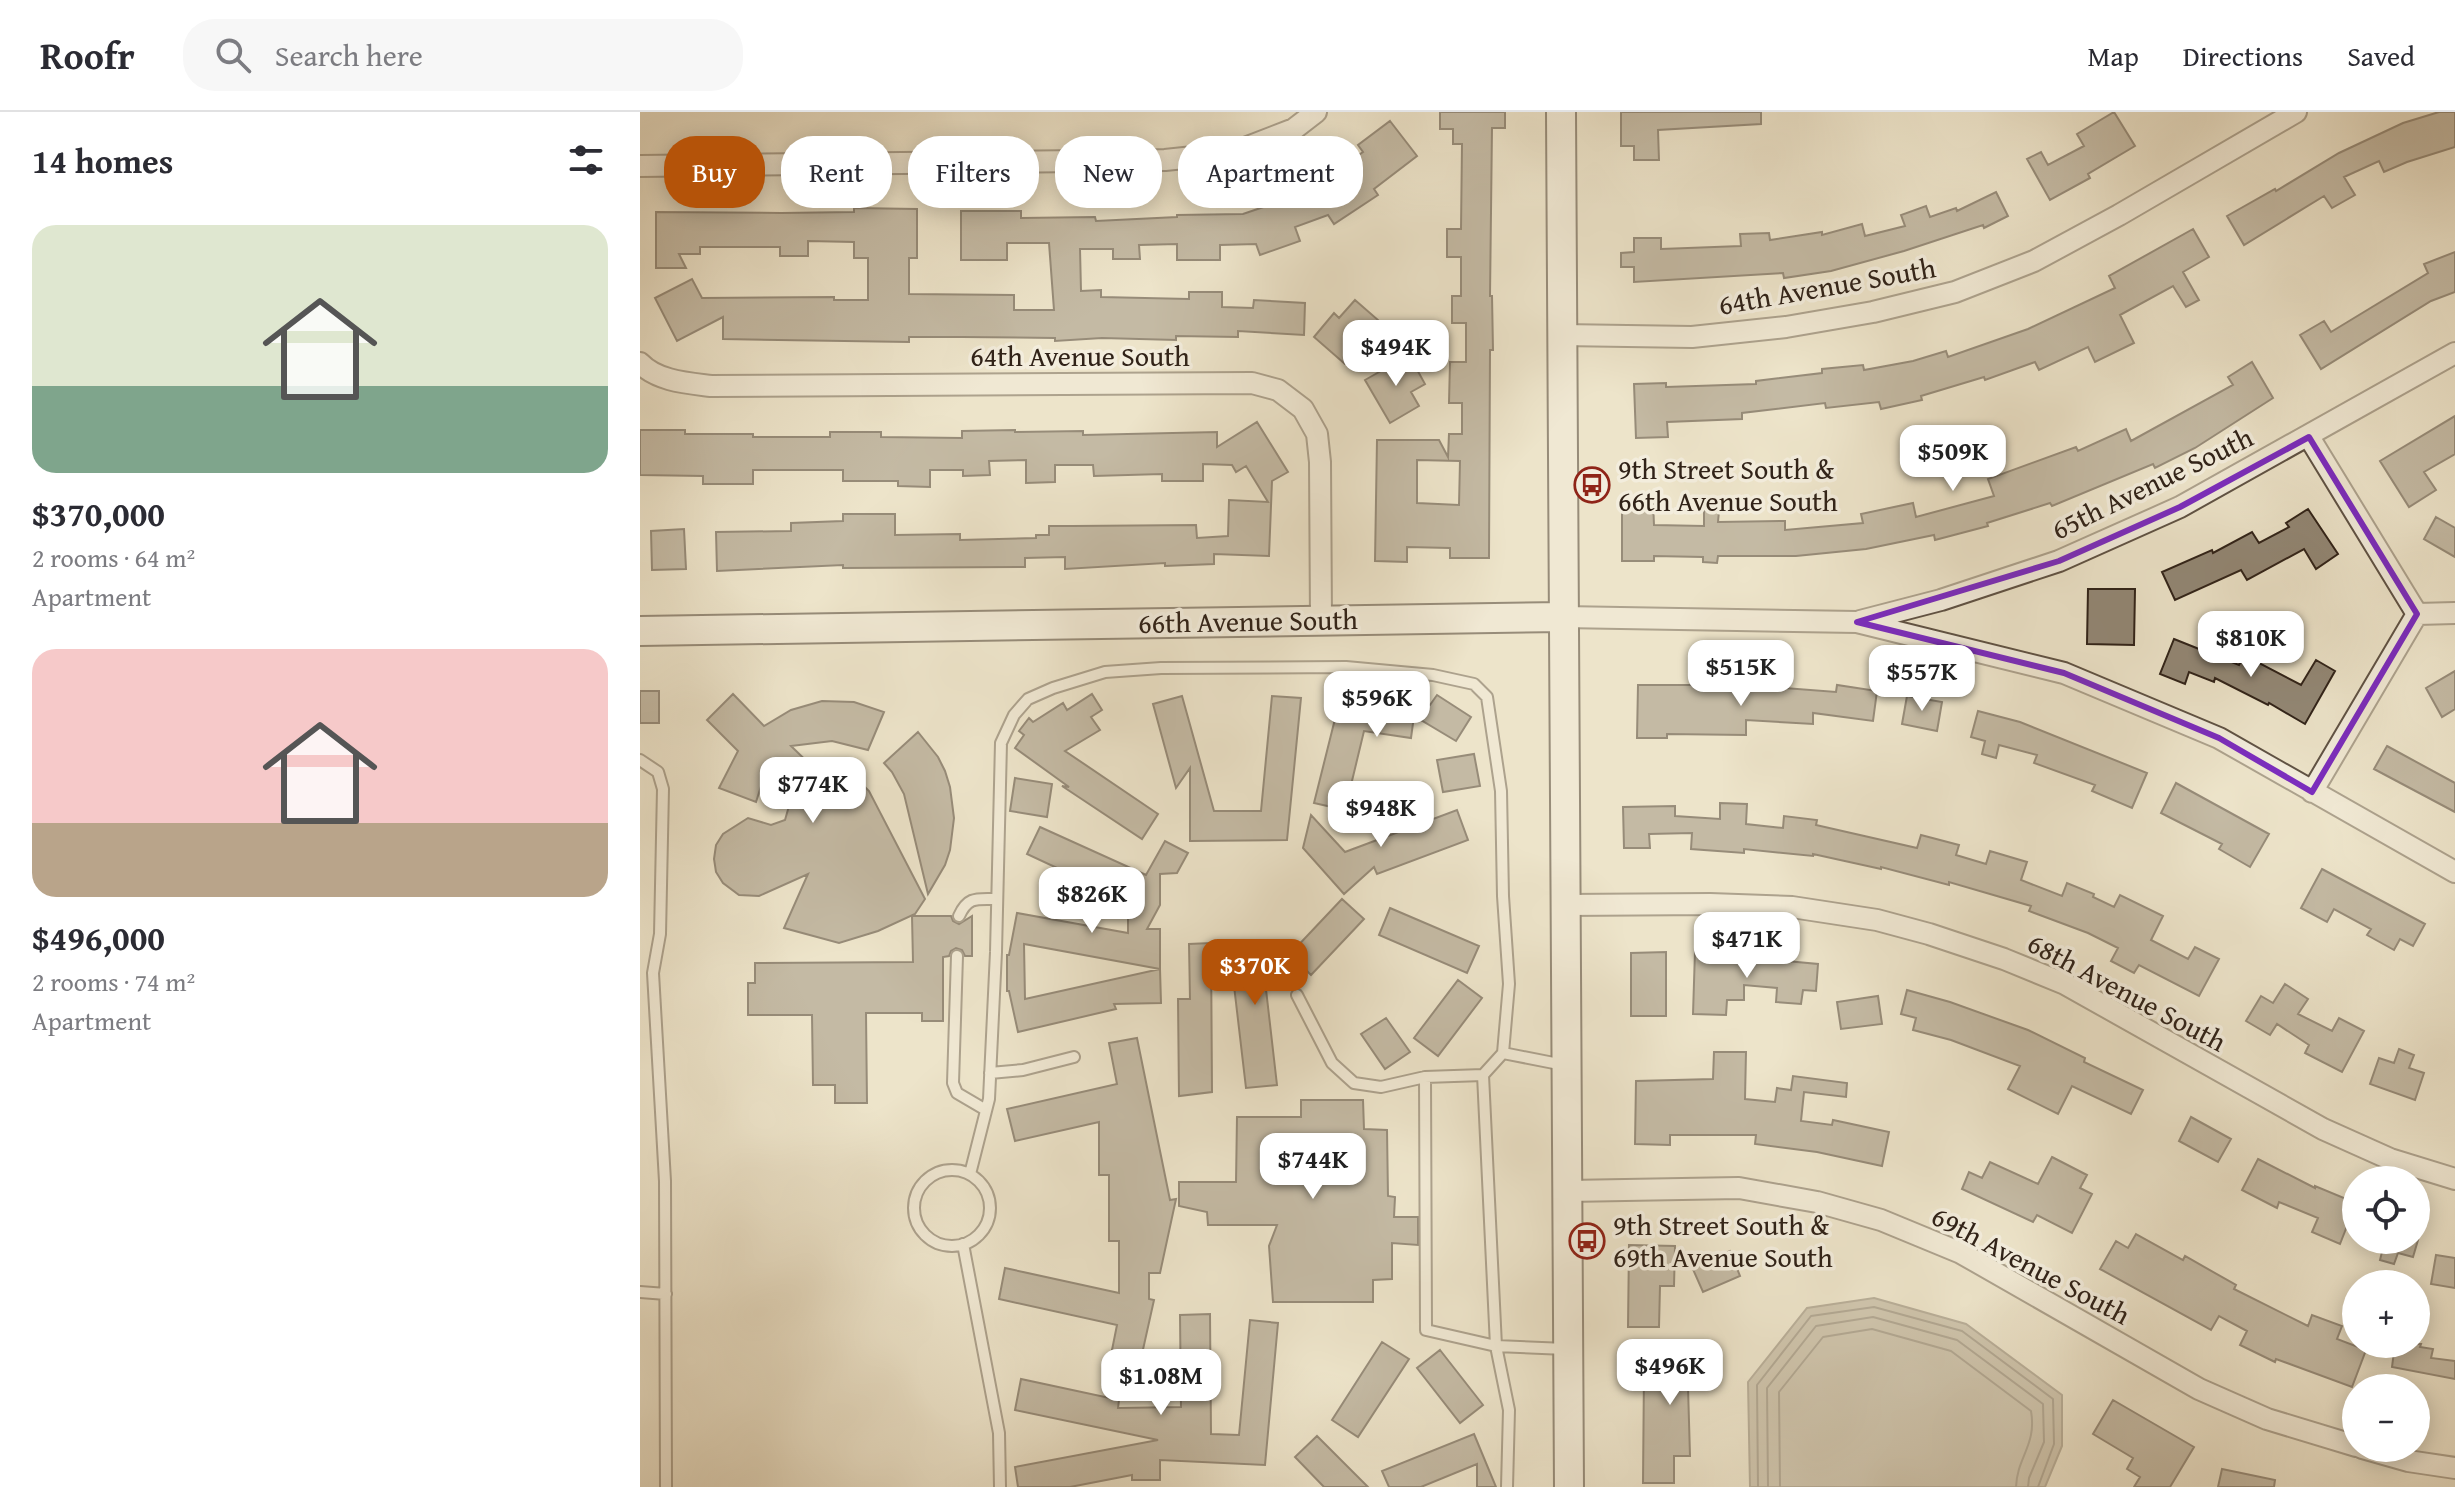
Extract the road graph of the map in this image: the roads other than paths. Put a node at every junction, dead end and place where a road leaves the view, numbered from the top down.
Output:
1 (1316, 112) edge
2 (1561, 112) edge
3 (2296, 112) edge
4 (640, 166) edge
5 (1562, 335) junction
6 (2455, 353) edge
7 (640, 363) edge
8 (2309, 437) junction
9 (2455, 613) edge
10 (2417, 614) junction
11 (1563, 617) junction
12 (1321, 620) junction
13 (1857, 622) junction
14 (640, 631) edge
15 (640, 760) edge
16 (2312, 792) junction
17 (2455, 872) edge
18 (997, 899) junction
19 (1565, 905) junction
20 (959, 916) dead end
21 (957, 956) dead end
22 (1297, 995) dead end
23 (1503, 1053) junction
24 (1074, 1057) dead end
25 (1566, 1065) junction
26 (990, 1073) junction
27 (1483, 1075) junction
28 (1425, 1077) junction
29 (986, 1110) junction
30 (970, 1174) junction
31 (2455, 1179) edge
32 (1568, 1191) junction
33 (963, 1244) junction
34 (640, 1292) edge
35 (666, 1294) junction
36 (1496, 1346) junction
37 (1568, 1350) junction
38 (2342, 1442) edge
39 (2415, 1462) edge
40 (2455, 1468) edge
41 (666, 1487) edge
42 (1000, 1487) edge
43 (1507, 1487) edge
44 (1569, 1487) edge

1 - 4 street
2 - 5 street
3 - 5 street, 64th Avenue South
5 - 11 street
6 - 8 street, 65th Avenue South
7 - 12 street, 64th Avenue South
8 - 10 street
8 - 13 street, 65th Avenue South
9 - 10 street
10 - 16 street
11 - 12 street, 66th Avenue South
11 - 13 street, 66th Avenue South
11 - 19 street
12 - 14 street, 66th Avenue South
13 - 16 street
15 - 35 lane
16 - 17 street
18 - 20 lane
18 - 23 lane
18 - 26 lane
19 - 25 street
19 - 31 street, 68th Avenue South
21 - 29 lane
22 - 28 lane
23 - 25 lane
23 - 27 lane
24 - 26 lane
25 - 32 street
26 - 29 lane
27 - 28 lane
27 - 36 lane
28 - 36 lane
29 - 30 lane
30 - 33 lane
30 - 33 lane
32 - 37 street
32 - 38 street, 69th Avenue South
33 - 42 lane
34 - 35 lane
35 - 41 lane
36 - 37 lane
36 - 43 lane
37 - 44 street
39 - 40 street, 69th Avenue South

